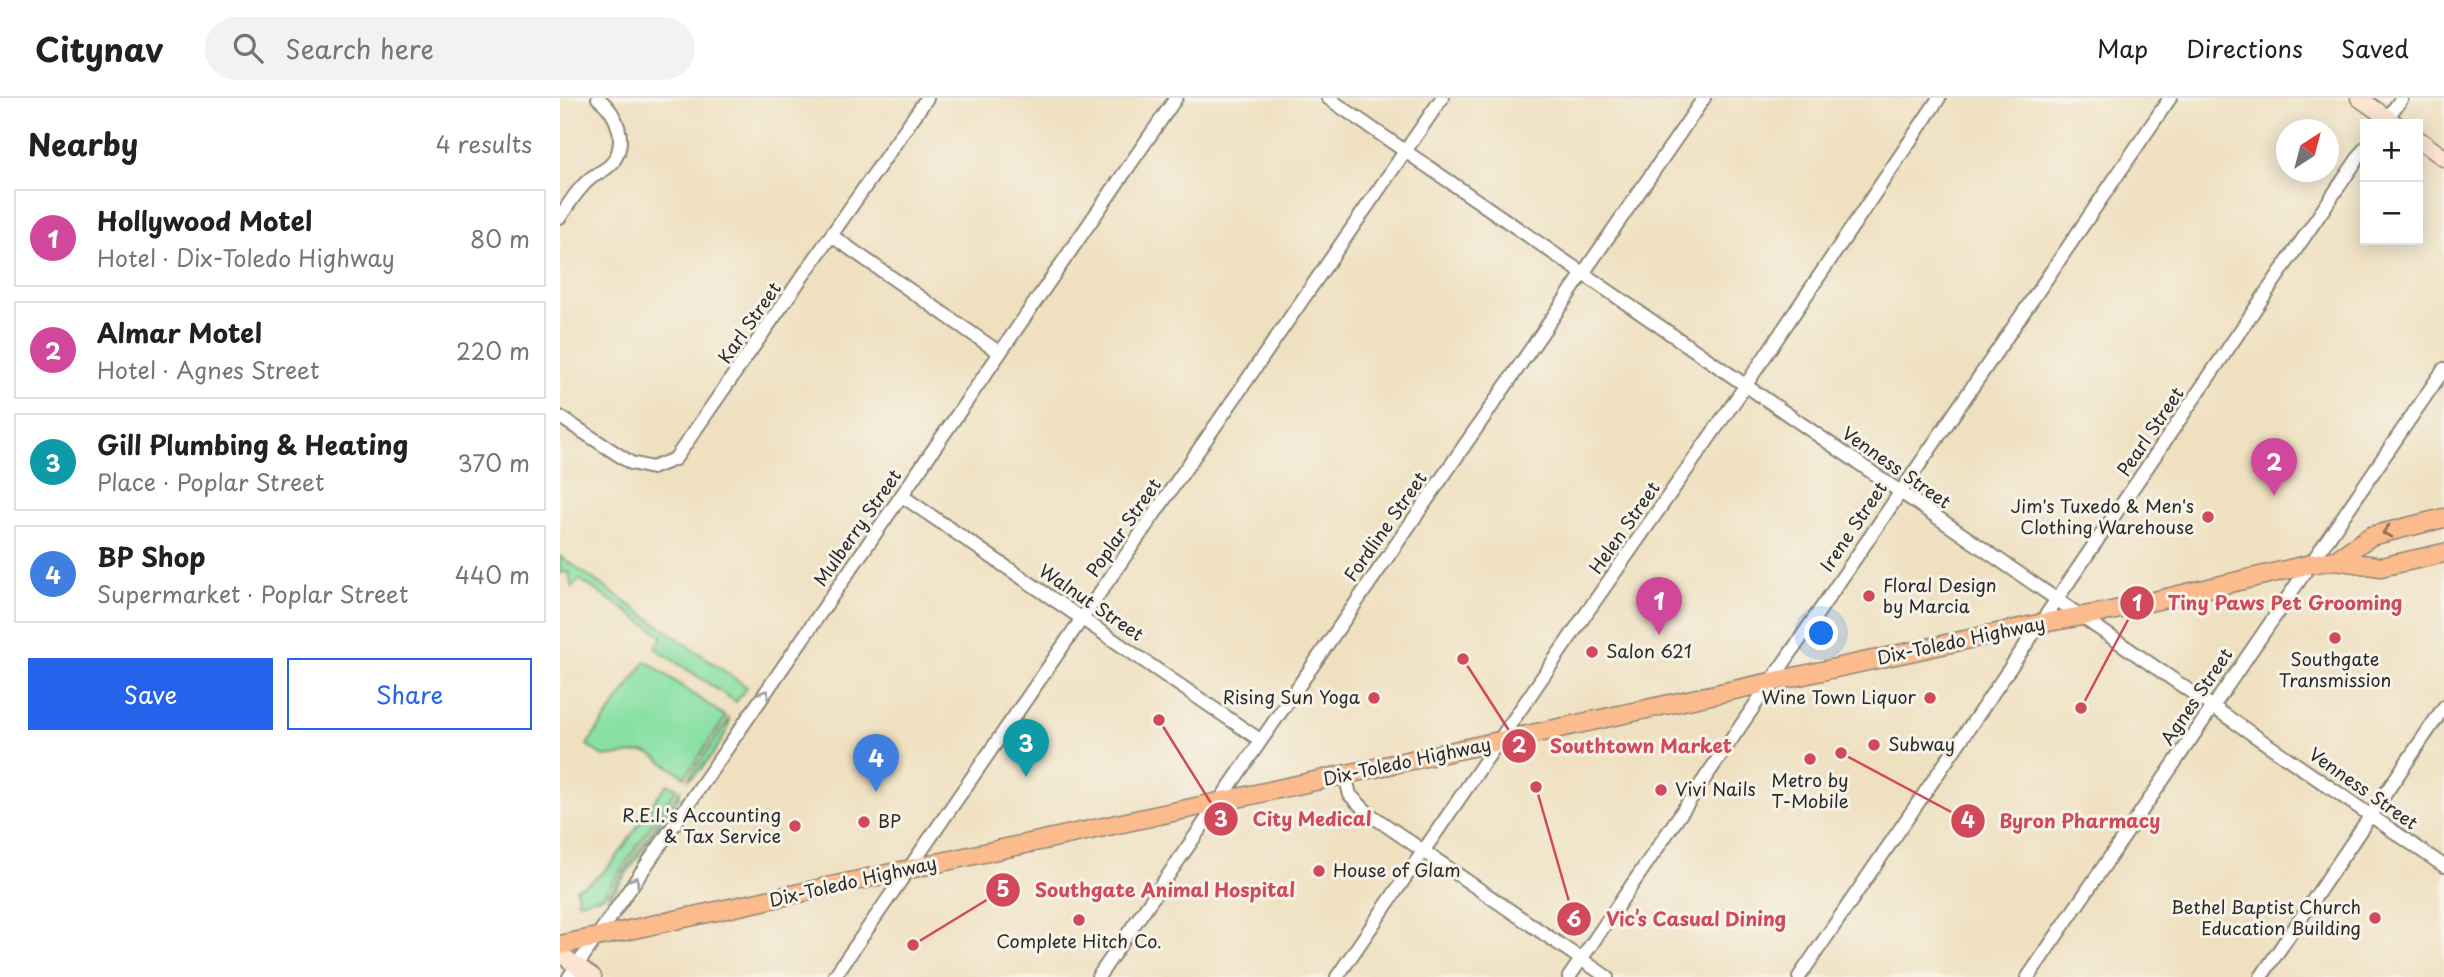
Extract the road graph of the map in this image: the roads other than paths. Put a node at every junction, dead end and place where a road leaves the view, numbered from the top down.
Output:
1 (598, 98) edge
2 (909, 98) edge
3 (1176, 98) edge
4 (1328, 98) edge
5 (1442, 98) edge
6 (1704, 98) edge
7 (1939, 98) edge
8 (2170, 98) edge
9 (2359, 98) edge
10 (2402, 98) edge
11 (924, 102) edge
12 (2385, 119) edge
13 (2391, 119) edge
14 (2423, 143) edge
15 (1406, 151) junction
16 (2360, 155) edge
17 (2444, 158) edge
18 (560, 217) edge
19 (832, 236) junction
20 (1584, 273) junction
21 (1000, 353) junction
22 (2444, 369) edge
23 (1746, 385) junction
24 (560, 417) edge
25 (1900, 491) junction
26 (902, 496) junction
27 (2444, 518) edge
28 (2444, 553) edge
29 (2336, 560) junction
30 (2311, 564) junction
31 (2057, 601) junction
32 (2079, 616) junction
33 (1083, 618) junction
34 (2043, 623) junction
35 (1769, 683) junction
36 (2212, 706) junction
37 (2444, 707) edge
38 (1261, 740) junction
39 (1498, 742) junction
40 (1345, 775) junction
41 (1217, 803) junction
42 (2371, 814) junction
43 (1424, 853) junction
44 (2444, 866) edge
45 (908, 870) junction
46 (597, 937) junction
47 (560, 945) edge
48 (560, 954) edge
49 (1581, 960) junction
50 (573, 971) edge
51 (593, 977) edge
52 (834, 977) edge
53 (1098, 977) edge
54 (1337, 977) edge
55 (1569, 977) edge
56 (1606, 977) edge
57 (1799, 977) edge
58 (2028, 977) edge
59 (2261, 977) edge

1 - 18 street
2 - 11 street
3 - 21 street, Mulberry Street
4 - 15 street, Venness Street
5 - 15 street, Poplar Street
6 - 20 street, Fordline Street
7 - 23 street, Helen Street
8 - 25 street, Irene Street
9 - 12 main road
10 - 13 street
11 - 19 street, Karl Street
14 - 17 main road
15 - 20 street, Venness Street
15 - 33 street, Poplar Street
16 - 31 street, Pearl Street
19 - 21 street
19 - 24 street, Karl Street
20 - 23 street, Venness Street
20 - 38 street, Fordline Street
21 - 26 street, Mulberry Street
22 - 30 street, Agnes Street
23 - 25 street, Venness Street
23 - 39 street, Helen Street
25 - 31 street, Venness Street
25 - 35 street, Irene Street
26 - 33 street, Walnut Street
46 -> 26 street, Mulberry Street
27 -> 29 main road, Dix-Toledo Highway
28 - 29 main road, Dix-Toledo Highway
29 - 30 main road, Dix-Toledo Highway
30 - 32 main road, Dix-Toledo Highway
30 - 36 street, Agnes Street
31 - 32 street, Venness Street
31 - 34 street, Pearl Street
32 - 34 main road, Dix-Toledo Highway
32 - 36 street, Venness Street
33 - 38 street, Walnut Street
33 - 45 street, Poplar Street
34 - 35 main road, Dix-Toledo Highway
34 - 57 street, Pearl Street
35 - 39 main road, Dix-Toledo Highway
35 - 49 street, Irene Street
36 - 42 street, Venness Street
36 - 58 street, Agnes Street
37 - 42 street
38 - 41 street, Fordline Street
39 - 40 main road, Dix-Toledo Highway
39 - 43 street, Helen Street
40 - 41 main road, Dix-Toledo Highway
40 - 43 street
41 - 45 main road, Dix-Toledo Highway
41 - 53 street, Fordline Street
42 - 44 street, Venness Street
42 - 59 street
43 - 49 street
43 - 54 street, Helen Street
45 - 46 main road, Dix-Toledo Highway
45 - 52 street, Poplar Street
46 - 47 main road, Dix-Toledo Highway
46 - 50 street, Mulberry Street
48 - 50 main road
49 - 55 street, Irene Street
49 - 56 street
50 - 51 main road

